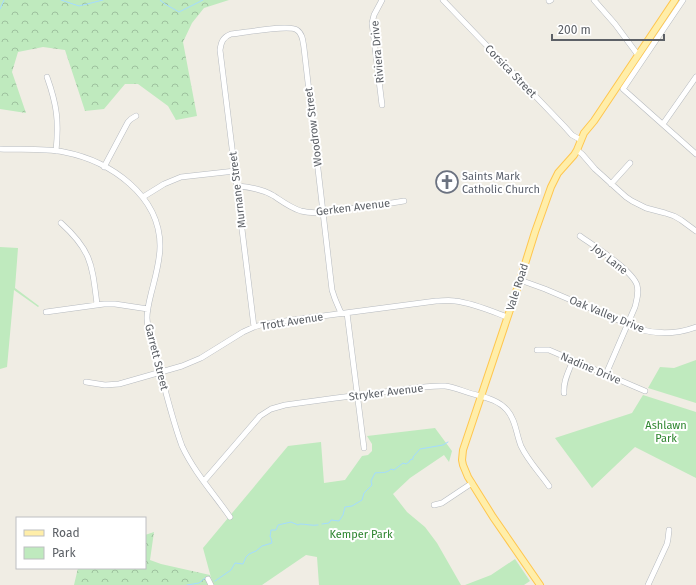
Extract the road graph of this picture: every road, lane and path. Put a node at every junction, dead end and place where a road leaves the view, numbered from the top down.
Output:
1 (382, 0) edge
2 (443, 0) edge
3 (594, 0) edge
4 (675, 0) edge
5 (683, 0) edge
6 (220, 52) joint
7 (638, 55) junction
8 (47, 77) dead end
9 (696, 77) edge
10 (620, 86) junction
11 (382, 105) dead end
12 (136, 116) dead end
13 (663, 124) junction
14 (581, 140) junction
15 (0, 149) edge
16 (577, 150) junction
17 (56, 151) junction
18 (696, 154) edge
19 (630, 163) dead end
20 (104, 166) junction
21 (235, 171) junction
22 (612, 184) junction
23 (237, 186) junction
24 (143, 197) junction
25 (404, 201) dead end
26 (323, 212) junction
27 (60, 223) dead end
28 (696, 231) edge
29 (580, 236) dead end
30 (520, 280) junction
31 (97, 304) junction
32 (148, 309) junction
33 (46, 312) dead end
34 (341, 313) junction
35 (347, 313) junction
36 (507, 317) junction
37 (628, 324) junction
38 (254, 327) junction
39 (696, 328) edge
40 (536, 350) dead end
41 (573, 360) junction
42 (160, 372) junction
43 (606, 374) junction
44 (86, 382) dead end
45 (645, 391) dead end
46 (564, 393) dead end
47 (358, 395) junction
48 (481, 396) junction
49 (364, 448) dead end
50 (204, 481) junction
51 (472, 483) junction
52 (549, 486) dead end
53 (434, 505) dead end
54 (230, 517) dead end
55 (669, 530) dead end
56 (208, 579) dead end
57 (211, 585) edge
58 (540, 585) edge
59 (648, 585) edge

1 - 11 street, Riviera Drive
2 - 14 street, Corsica Street
3 - 7 street
4 - 7 main road, Vale Road
5 - 10 street
6 - 21 street, Murnane Street
6 - 26 street, Woodrow Street
7 - 10 main road, Vale Road
8 - 17 street
9 - 13 street
10 - 13 street
10 - 14 main road, Vale Road
12 - 20 street
13 - 18 street
14 - 16 main road, Vale Road
15 - 17 street, Garrett Street
16 - 22 street
16 - 30 main road, Vale Road
17 - 20 street, Garrett Street
19 - 22 street
20 - 24 street, Garrett Street
21 - 23 street, Murnane Street
21 - 24 street
22 - 28 street
23 - 26 street, Gerken Avenue
23 - 38 street, Murnane Street
24 - 32 street, Garrett Street
25 - 26 street, Gerken Avenue
26 - 34 street, Woodrow Street
27 - 31 street
29 - 37 street, Joy Lane
30 - 36 main road, Vale Road
30 - 37 street, Oak Valley Drive
31 - 32 street
31 - 33 street
32 - 42 street, Garrett Street
34 - 35 street, Trott Avenue
34 - 38 street, Trott Avenue
35 - 36 street, Trott Avenue
35 - 47 street
36 - 48 main road, Vale Road
37 - 39 street, Oak Valley Drive
37 - 43 street, Joy Lane
38 - 42 street, Trott Avenue
40 - 41 street, Nadine Drive
41 - 43 street, Nadine Drive
41 - 46 street
42 - 44 street, Trott Avenue
42 - 50 street, Garrett Street
43 - 45 street, Nadine Drive
47 - 48 street, Stryker Avenue
47 - 49 street
47 - 50 street, Stryker Avenue
48 - 51 main road, Vale Road
48 - 52 street, Stryker Avenue
50 - 54 street, Garrett Street
51 - 53 street
51 - 58 main road, Vale Road
55 - 59 street
56 - 57 street

